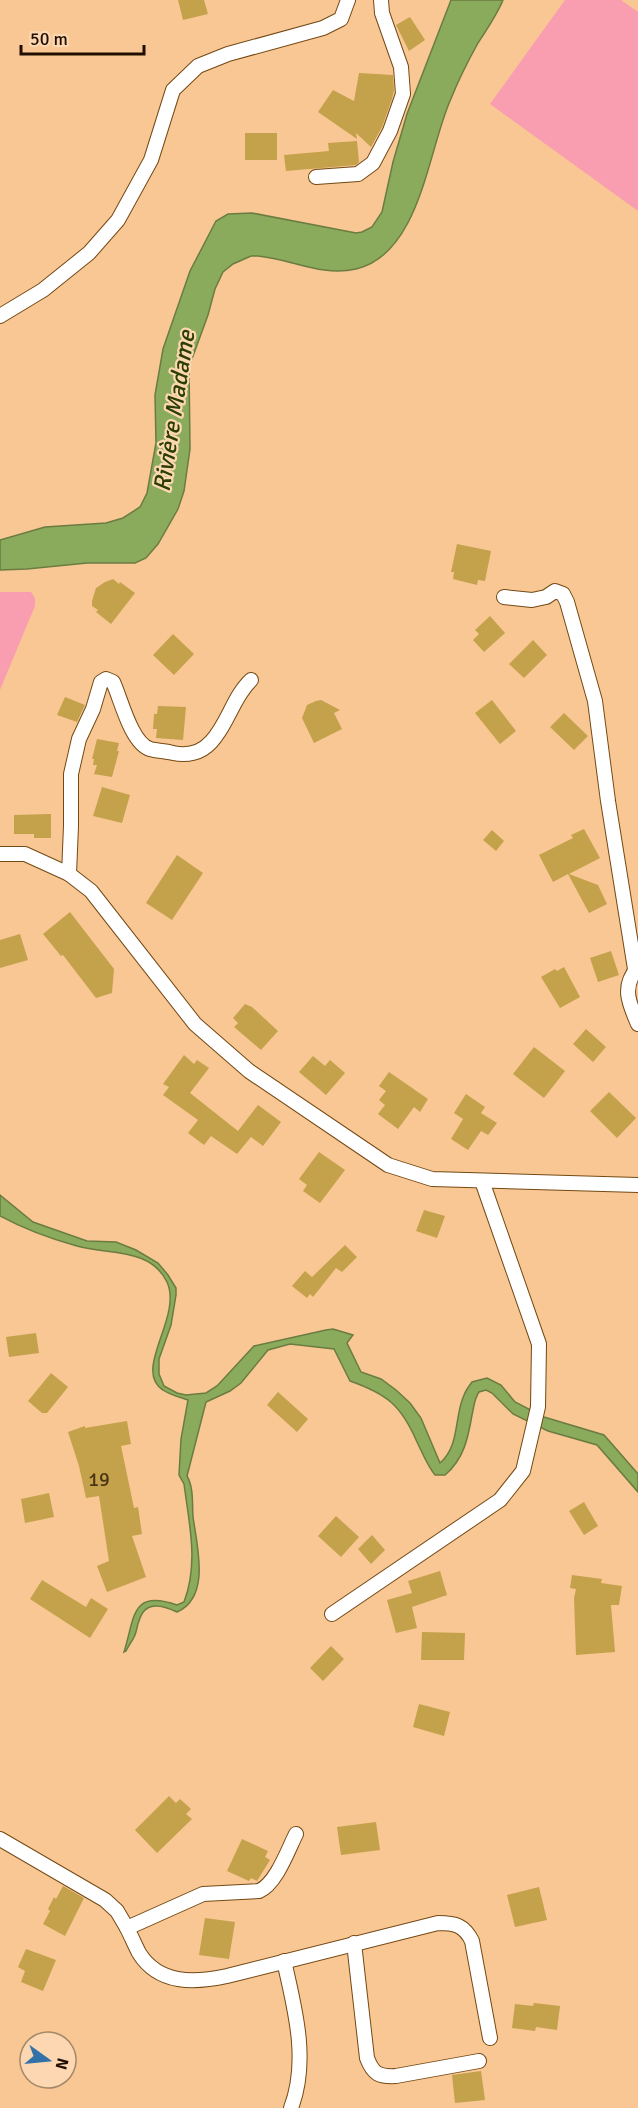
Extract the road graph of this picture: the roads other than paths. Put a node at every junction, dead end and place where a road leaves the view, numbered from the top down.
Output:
1 (348, 0) edge
2 (381, 0) edge
3 (316, 177) dead end
4 (0, 316) edge
5 (504, 597) dead end
6 (251, 680) dead end
7 (0, 854) edge
8 (69, 874) junction
9 (637, 968) edge
10 (638, 1024) edge
11 (482, 1181) junction
12 (638, 1185) edge
13 (332, 1614) dead end
14 (296, 1834) dead end
15 (0, 1839) edge
16 (127, 1928) junction
17 (354, 1943) junction
18 (284, 1961) junction
19 (490, 2038) dead end
20 (479, 2061) dead end
21 (291, 2108) edge

1 - 4 street
2 - 3 street
5 - 9 street
6 - 8 street
7 - 8 street
8 - 11 street
9 - 10 street
11 - 12 street
11 - 13 street
14 - 16 street
15 - 16 street
16 - 18 street
17 - 18 street
17 - 19 street
17 - 20 street
18 - 21 street

